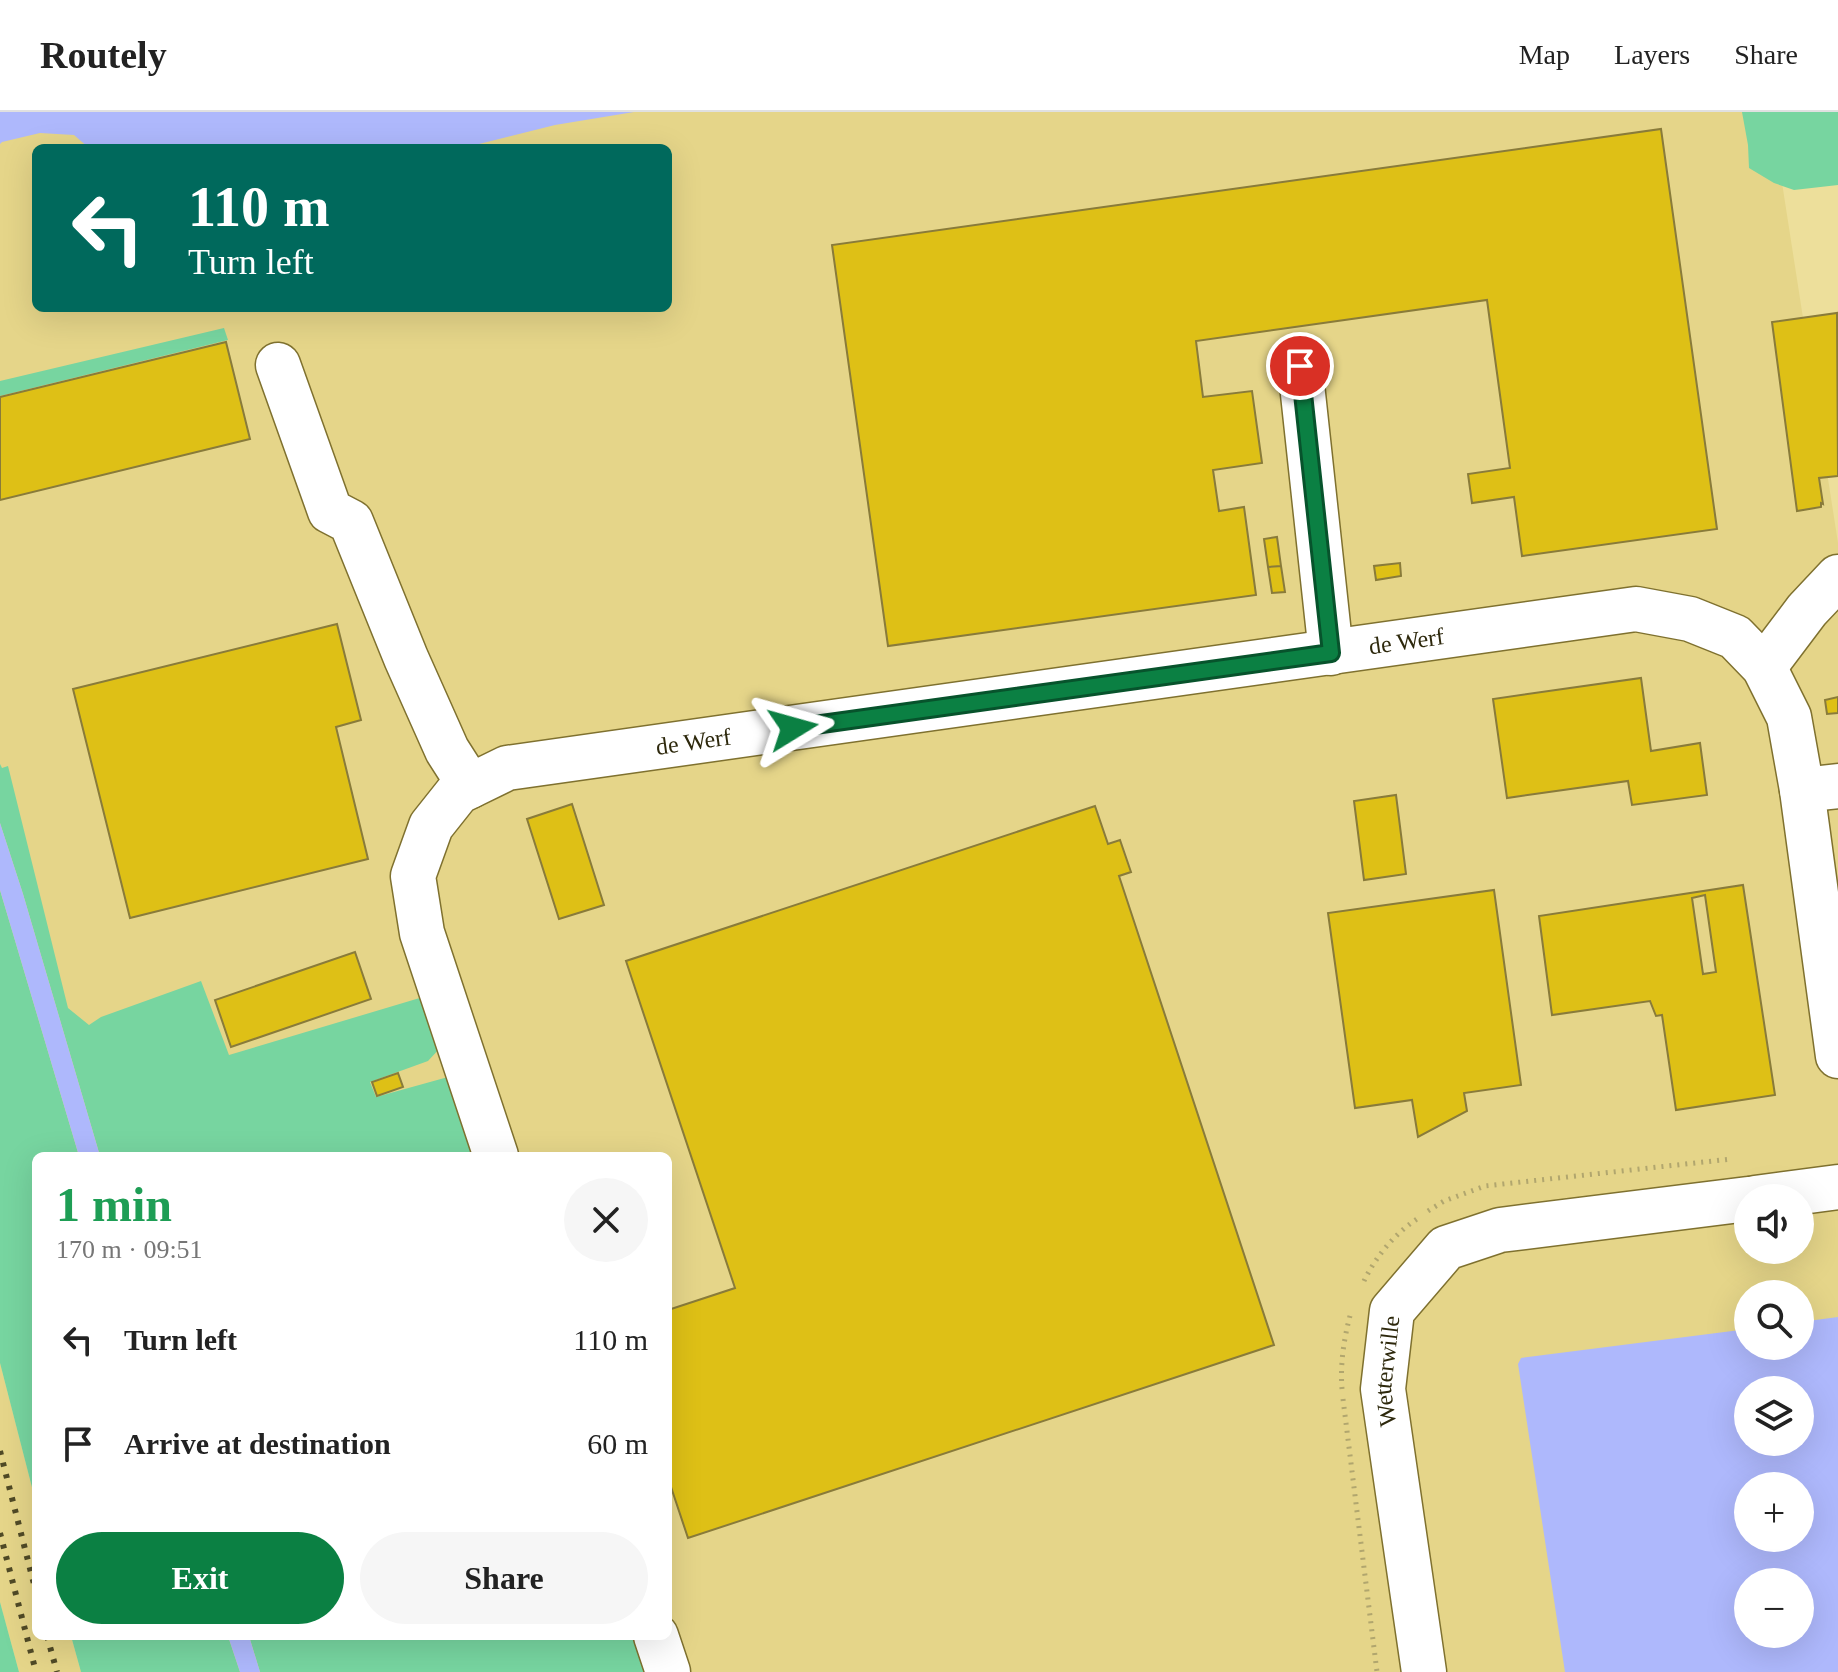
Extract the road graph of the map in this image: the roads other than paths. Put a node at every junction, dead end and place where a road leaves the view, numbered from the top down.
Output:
1 (278, 365) dead end
2 (1300, 366) dead end
3 (1838, 577) edge
4 (1331, 653) junction
5 (1764, 667) junction
6 (470, 786) junction
7 (1820, 788) edge
8 (1838, 1056) edge
9 (495, 1152) edge
10 (1814, 1186) edge
11 (1838, 1187) edge
12 (1734, 1188) edge
13 (657, 1640) edge
14 (668, 1672) edge
15 (1424, 1672) edge

1 - 6 street
2 - 4 street
3 - 5 street
4 - 5 street, de Werf
4 - 6 street, de Werf
5 - 7 street, de Werf
6 - 9 street, de Werf
7 - 8 street, de Werf
10 - 11 street, Wetterwille
12 - 15 street, Wetterwille
13 - 14 street

